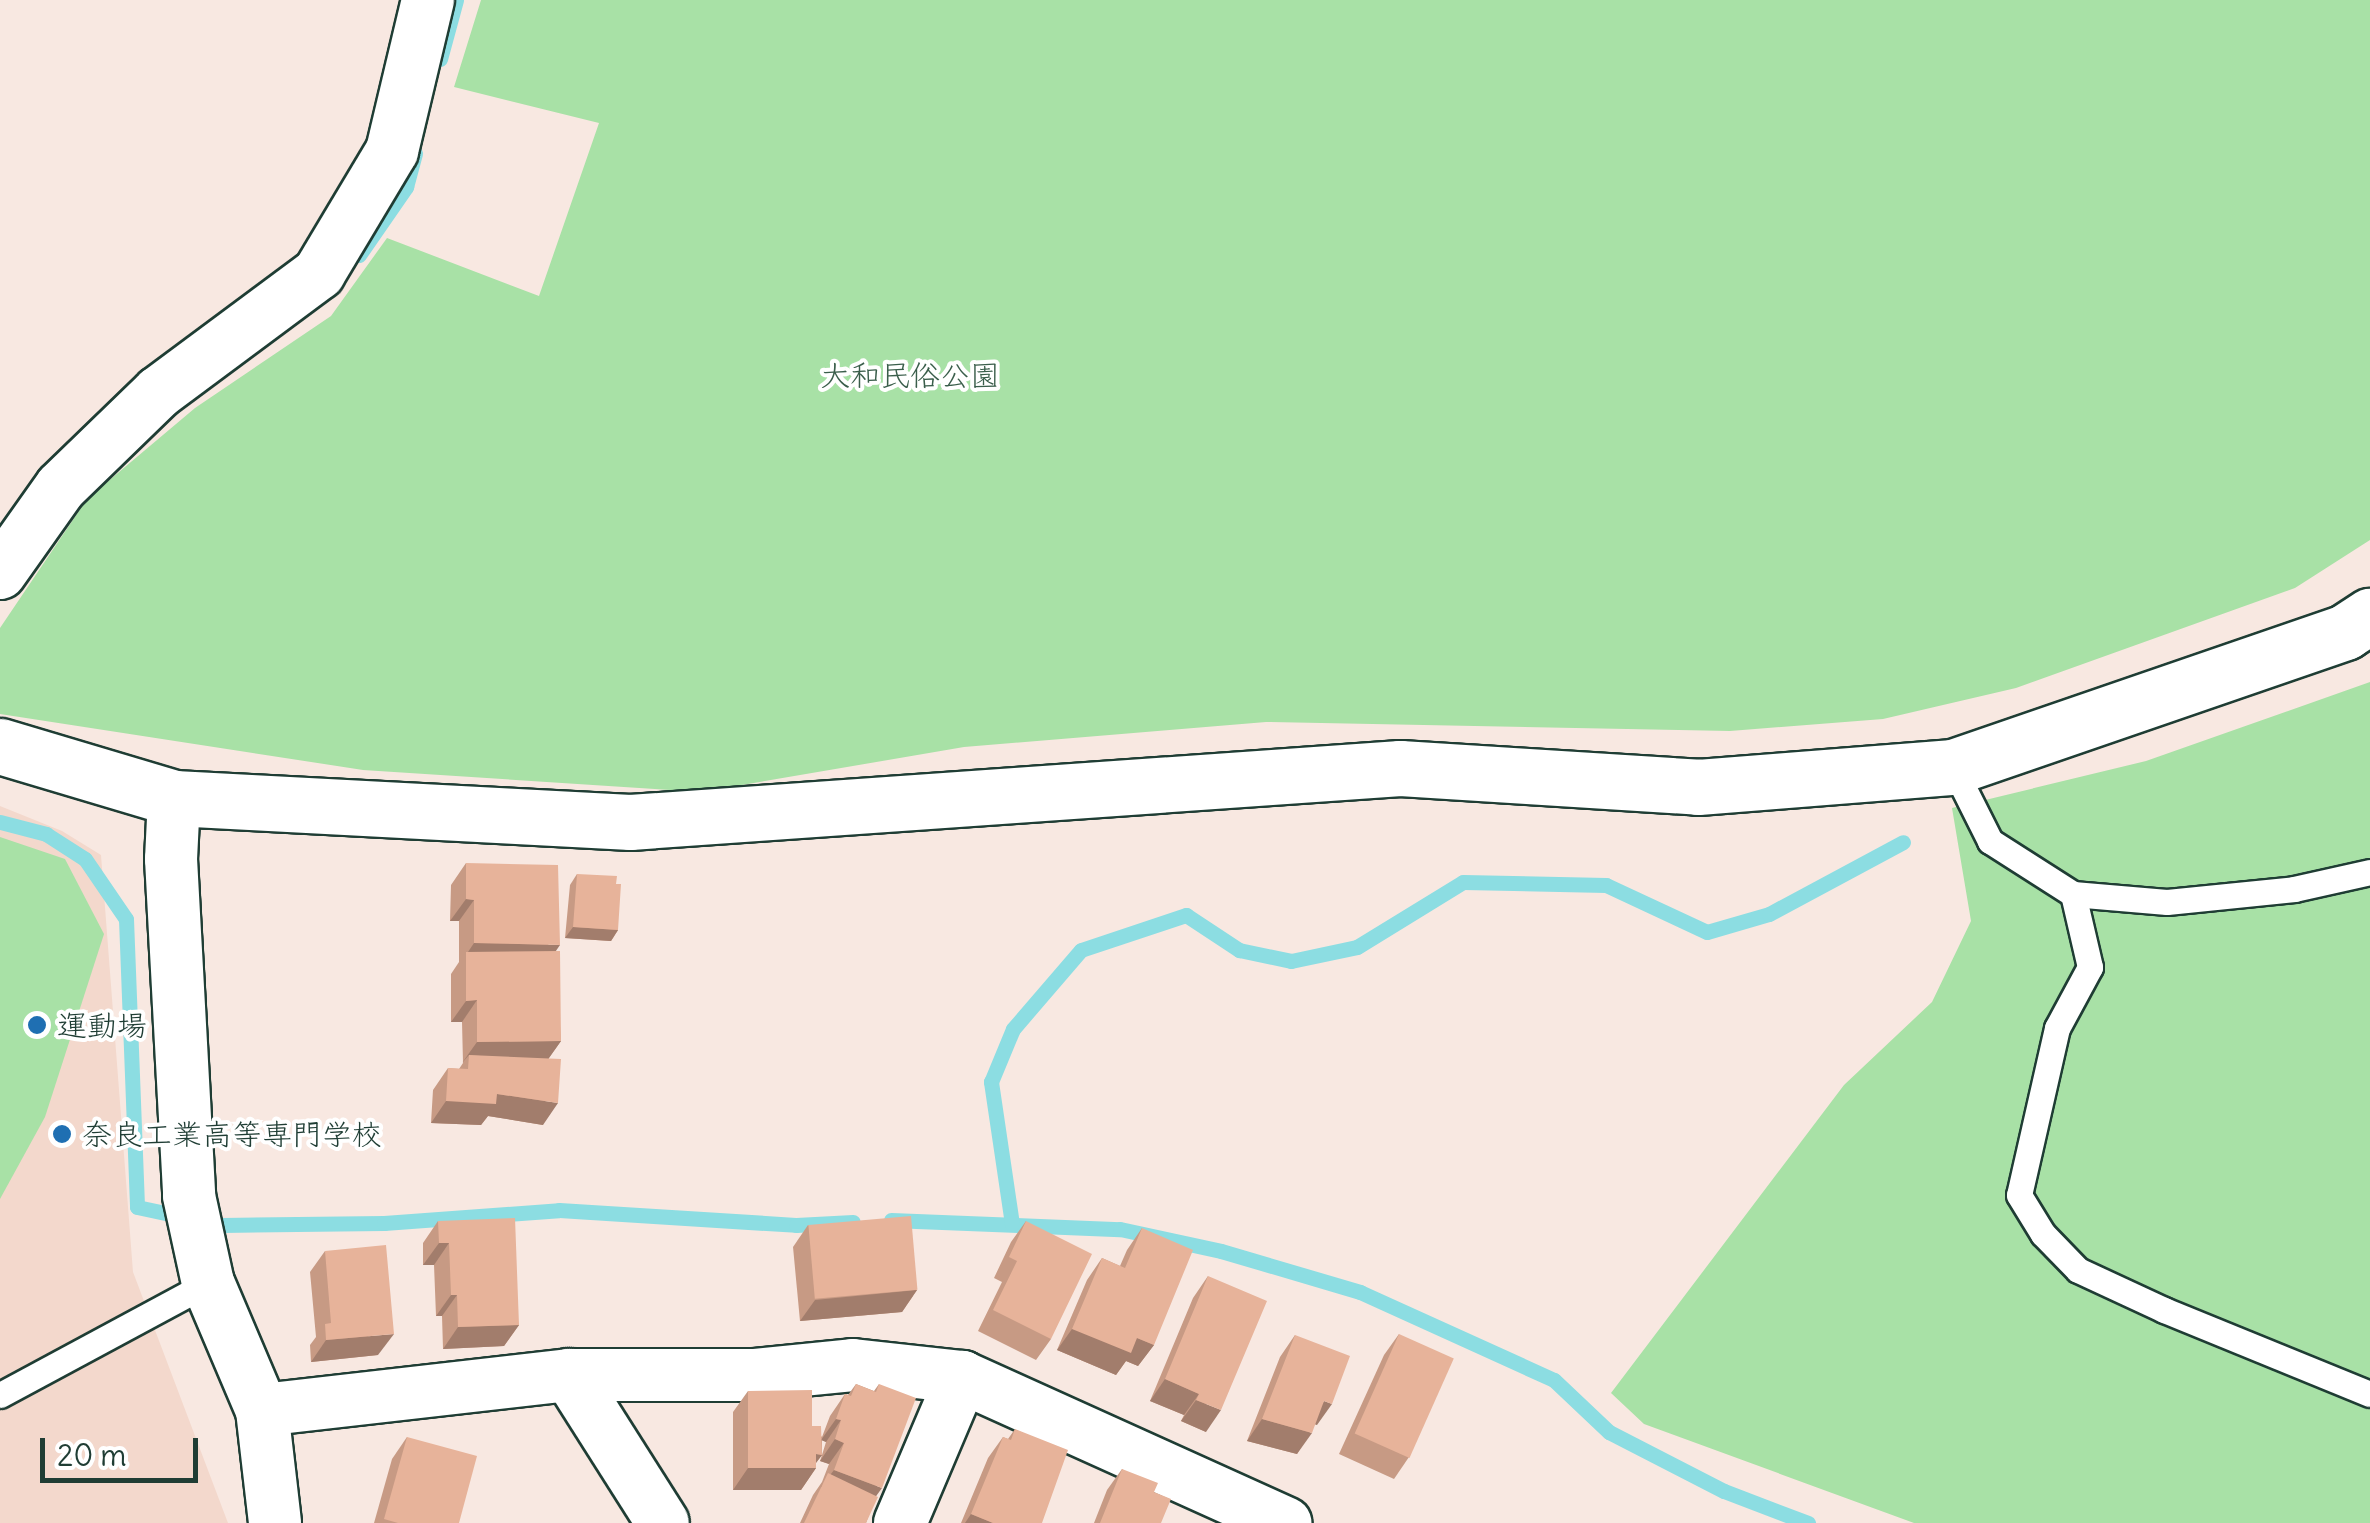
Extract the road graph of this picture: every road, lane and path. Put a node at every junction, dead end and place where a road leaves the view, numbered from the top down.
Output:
1 (428, 0) edge
2 (0, 573) edge
3 (2370, 616) edge
4 (0, 746) edge
5 (1953, 767) junction
6 (174, 798) junction
7 (2370, 872) edge
8 (2073, 894) junction
9 (203, 1265) junction
10 (569, 1375) junction
11 (962, 1378) junction
12 (2370, 1394) edge
13 (0, 1395) edge
14 (262, 1410) junction
15 (1205, 1506) edge
16 (275, 1523) edge
17 (663, 1523) edge
18 (900, 1523) edge
19 (1286, 1523) edge

1 - 2 street
3 - 5 street
4 - 6 street
5 - 6 street
5 - 8 lane
6 - 9 street
7 - 8 lane
8 - 12 lane
9 - 13 lane
9 - 14 street
10 - 11 street
10 - 14 street
10 - 17 street
11 - 15 street
11 - 18 street
14 - 16 street
15 - 19 street

